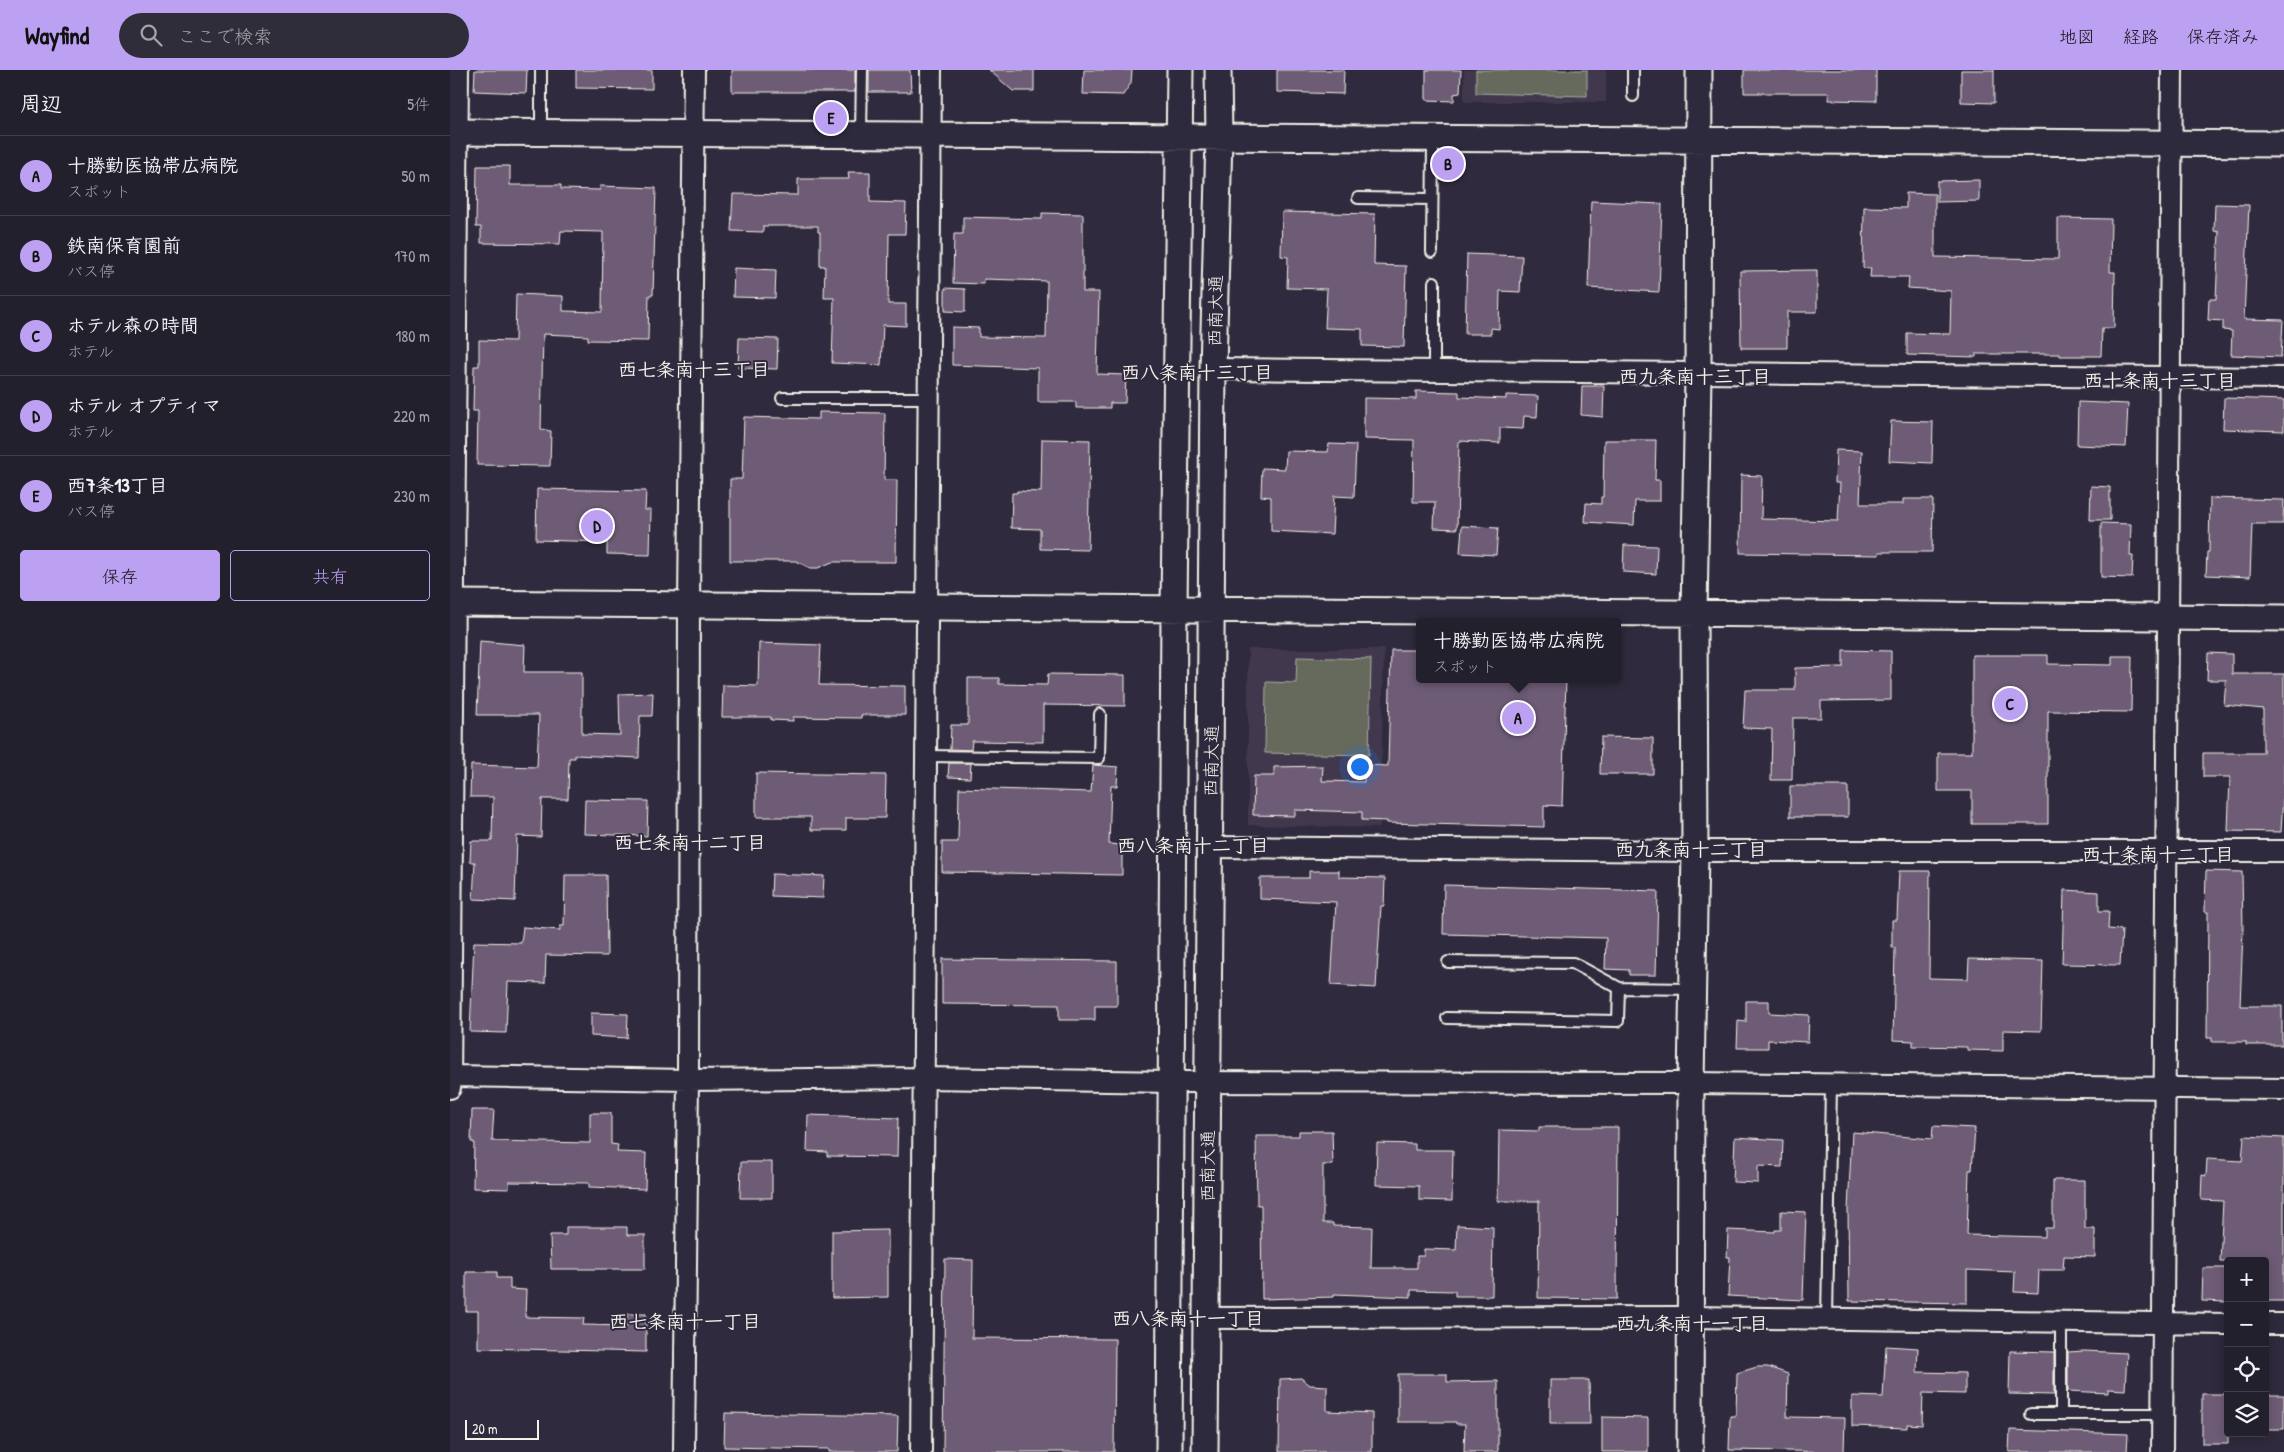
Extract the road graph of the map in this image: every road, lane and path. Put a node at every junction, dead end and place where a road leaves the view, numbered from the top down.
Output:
1 (458, 70) edge
2 (541, 70) edge
3 (694, 70) edge
4 (862, 70) edge
5 (931, 70) edge
6 (1180, 70) edge
7 (1218, 70) edge
8 (1633, 70) edge
9 (1699, 70) edge
10 (2172, 70) edge
11 (1633, 96) dead end
12 (453, 132) edge
13 (541, 132) junction
14 (694, 132) junction
15 (861, 134) junction
16 (930, 135) junction
17 (1180, 136) junction
18 (1219, 137) junction
19 (1433, 139) junction
20 (1698, 140) junction
21 (2172, 142) junction
22 (2284, 144) edge
23 (1358, 198) dead end
24 (1432, 200) junction
25 (1432, 252) dead end
26 (1434, 282) dead end
27 (1214, 370) junction
28 (1434, 372) junction
29 (1698, 375) junction
30 (2171, 376) junction
31 (2284, 378) edge
32 (782, 398) dead end
33 (929, 398) junction
34 (452, 603) edge
35 (689, 605) junction
36 (927, 607) junction
37 (1174, 610) junction
38 (1212, 610) junction
39 (1694, 614) junction
40 (2169, 617) junction
41 (2284, 618) edge
42 (1100, 714) dead end
43 (926, 756) junction
44 (1210, 847) junction
45 (2165, 849) junction
46 (1695, 851) junction
47 (2284, 851) edge
48 (1448, 962) dead end
49 (1618, 988) junction
50 (1693, 989) junction
51 (1446, 1018) dead end
52 (450, 1076) edge
53 (923, 1078) junction
54 (688, 1080) junction
55 (1172, 1082) junction
56 (1208, 1082) junction
57 (1692, 1083) junction
58 (1831, 1085) junction
59 (450, 1088) edge
60 (2166, 1089) junction
61 (2284, 1090) edge
62 (1691, 1317) junction
63 (1206, 1318) junction
64 (1827, 1319) junction
65 (2061, 1322) junction
66 (2163, 1323) junction
67 (2224, 1324) edge
68 (2269, 1324) edge
69 (2284, 1324) edge
70 (2031, 1414) dead end
71 (2061, 1414) junction
72 (2162, 1414) junction
73 (684, 1452) edge
74 (921, 1452) edge
75 (1168, 1452) edge
76 (1206, 1452) edge
77 (1690, 1452) edge
78 (2162, 1452) edge

1 - 12 street
2 - 13 lane
3 - 14 street
4 - 15 lane
5 - 16 street
6 - 17 street, 西南大通
7 - 18 street, 西南大通
8 - 11 lane
9 - 20 street
10 - 21 street
12 - 13 street
12 - 34 street
13 - 14 street
14 - 15 street
14 - 35 street
15 - 16 street
16 - 17 street
16 - 33 street
17 - 18 street
17 - 37 street, 西南大通
18 - 19 street
18 - 27 street, 西南大通
19 - 20 street
19 - 24 lane
20 - 21 street
20 - 29 street
21 - 22 street
21 - 30 street
23 - 24 lane
24 - 25 lane
26 - 28 lane
27 - 28 street
27 - 38 street, 西南大通
28 - 29 street
29 - 30 street
29 - 39 street
30 - 31 street
30 - 40 street
32 - 33 lane
33 - 36 street
34 - 35 street
34 - 52 street
35 - 36 street
35 - 54 street
36 - 37 street
36 - 43 street
37 - 38 street
37 - 55 street, 西南大通
38 - 39 street
38 - 44 street, 西南大通
39 - 40 street
39 - 46 street
40 - 41 street
40 - 45 street
42 - 43 lane
43 - 53 street
44 - 46 street
44 - 56 street, 西南大通
45 - 46 street
45 - 47 street
45 - 60 street
46 - 50 street
48 - 49 lane
49 - 50 lane
49 - 51 lane
50 - 57 street
52 - 54 street
52 - 59 street
53 - 54 street
53 - 55 street
53 - 74 street
54 - 73 street
55 - 56 street
55 - 75 street, 西南大通
56 - 57 street
56 - 63 street, 西南大通
57 - 58 street
57 - 62 street
58 - 60 street
58 - 64 lane
60 - 61 street
60 - 66 street
62 - 63 street
62 - 64 street
62 - 77 street
63 - 76 street, 西南大通
64 - 65 street
65 - 66 street
65 - 71 lane
66 - 67 street
66 - 72 street
68 - 69 street
70 - 71 lane
71 - 72 lane
72 - 78 street

